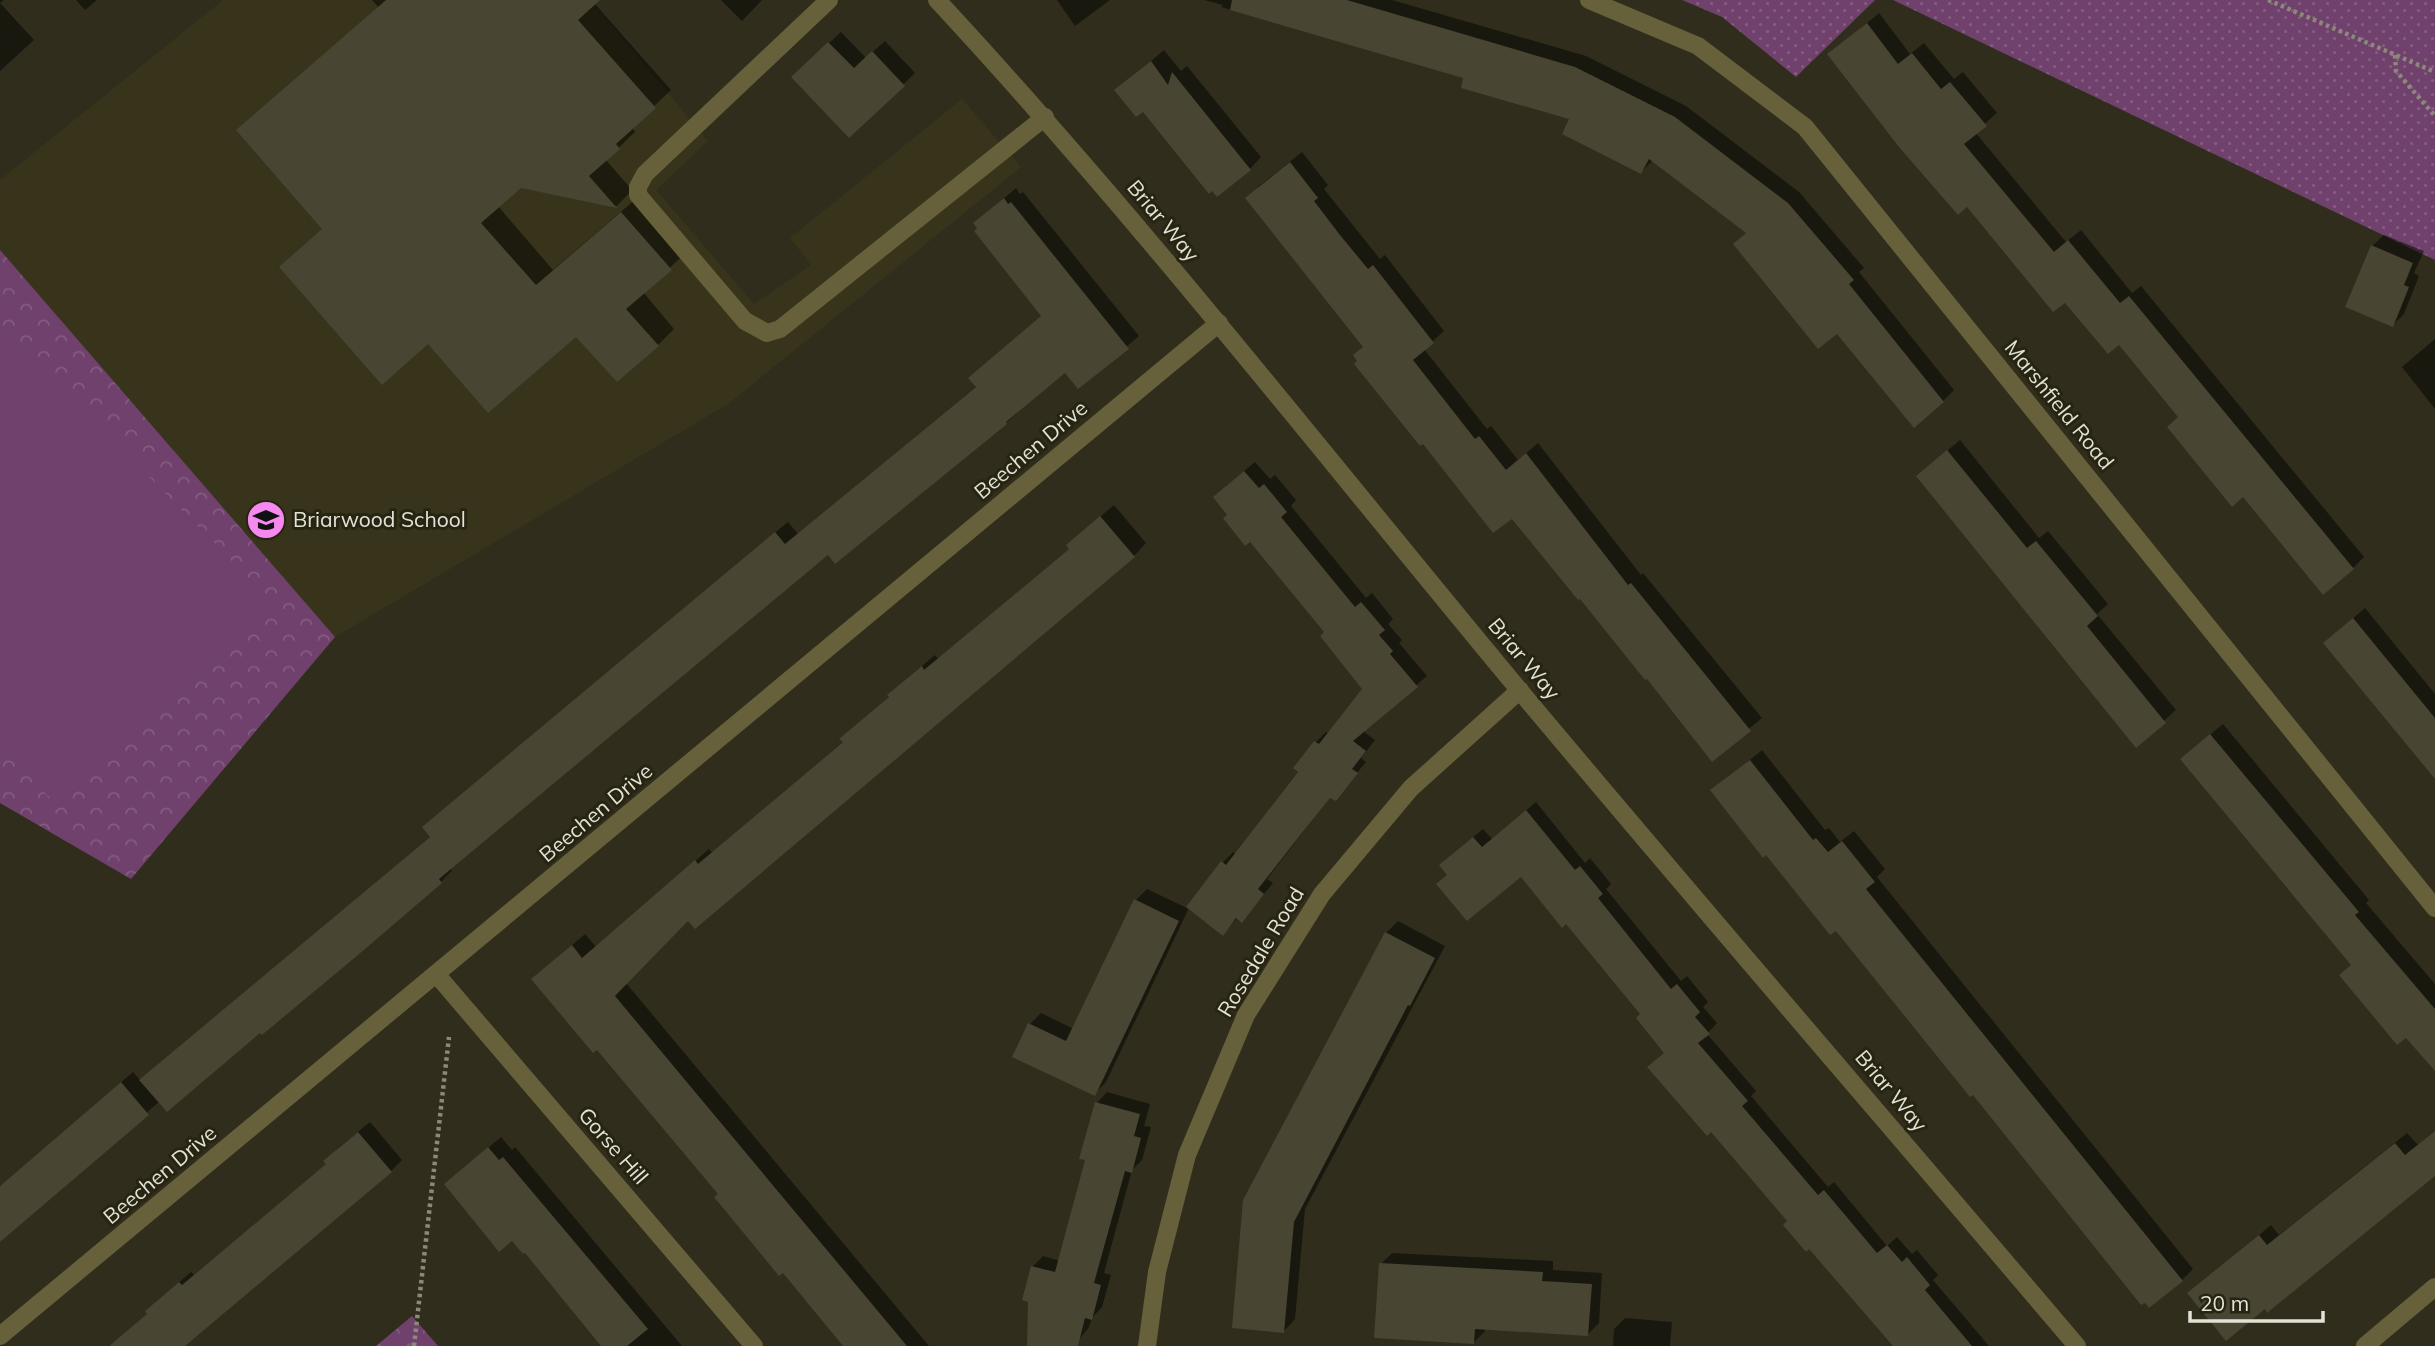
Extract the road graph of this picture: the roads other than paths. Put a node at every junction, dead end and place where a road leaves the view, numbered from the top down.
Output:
1 (829, 0) edge
2 (937, 0) edge
3 (1589, 0) edge
4 (1045, 117) junction
5 (1219, 323) junction
6 (1520, 690) junction
7 (2435, 908) edge
8 (437, 975) junction
9 (2435, 1287) edge
10 (0, 1336) edge
11 (754, 1346) edge
12 (1147, 1346) edge
13 (2077, 1346) edge
14 (2365, 1346) edge

1 - 4 street
2 - 4 street, Briar Way
3 - 7 street, Marshfield Road
4 - 5 street, Briar Way
5 - 6 street, Briar Way
5 - 8 street, Beechen Drive
6 - 12 street, Rosedale Road
6 - 13 street, Briar Way
8 - 10 street, Beechen Drive
8 - 11 street, Gorse Hill
9 - 14 street

